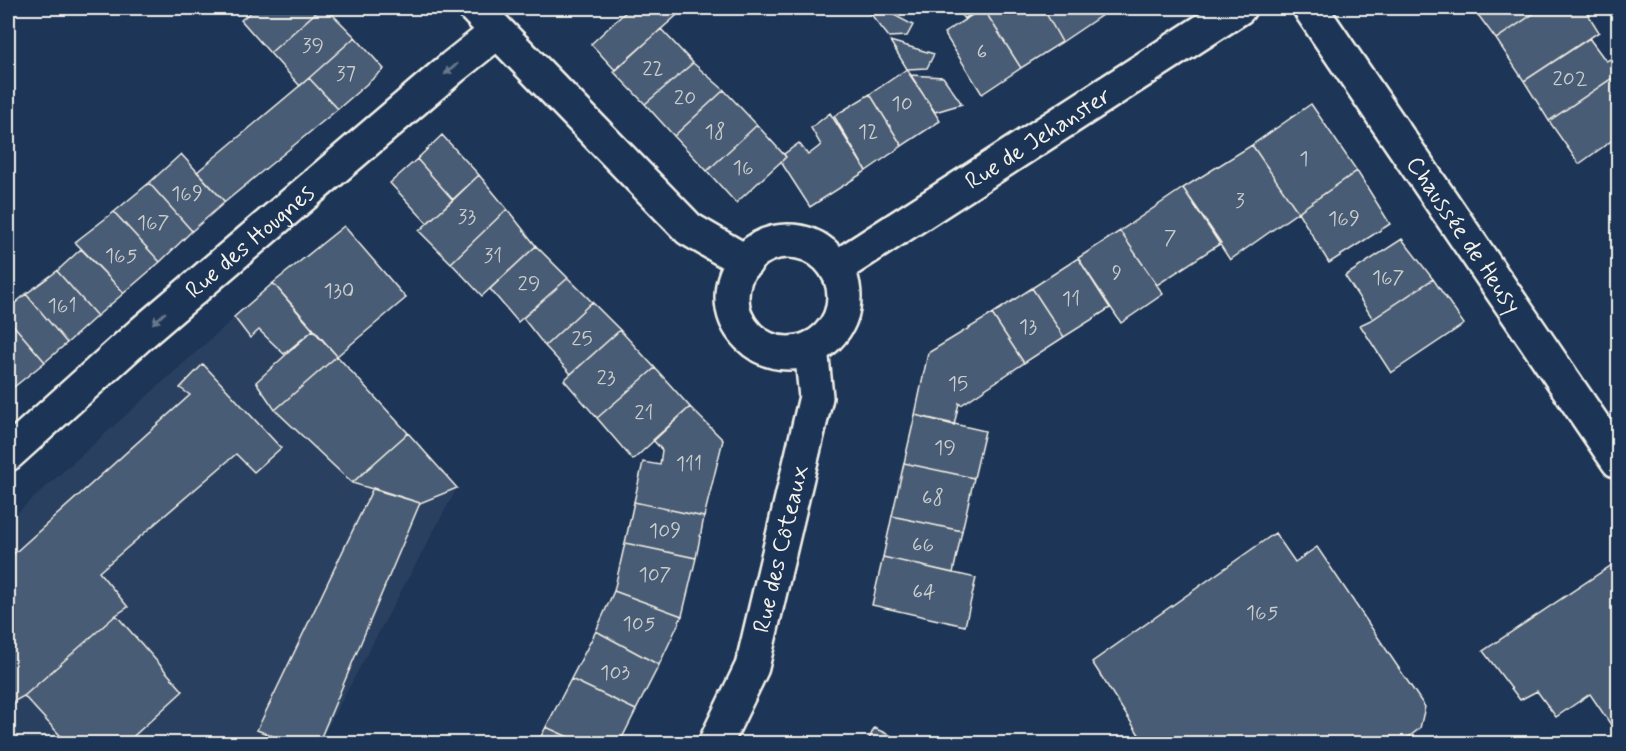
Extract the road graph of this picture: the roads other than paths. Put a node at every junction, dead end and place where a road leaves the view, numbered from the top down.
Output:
1 (475, 8) edge
2 (1239, 8) edge
3 (1310, 8) edge
4 (497, 32) junction
5 (746, 262) junction
6 (836, 268) junction
7 (811, 348) junction
8 (8, 454) edge
9 (1618, 461) edge
10 (715, 744) edge

1 - 4 street
2 - 6 street, Rue de Jehanster
3 - 9 street, Chaussée de Heusy
4 - 5 street
4 -> 8 street, Rue des Hougnes
5 - 6 street
5 - 7 street
6 - 7 street
7 - 10 street, Rue des Côteaux

